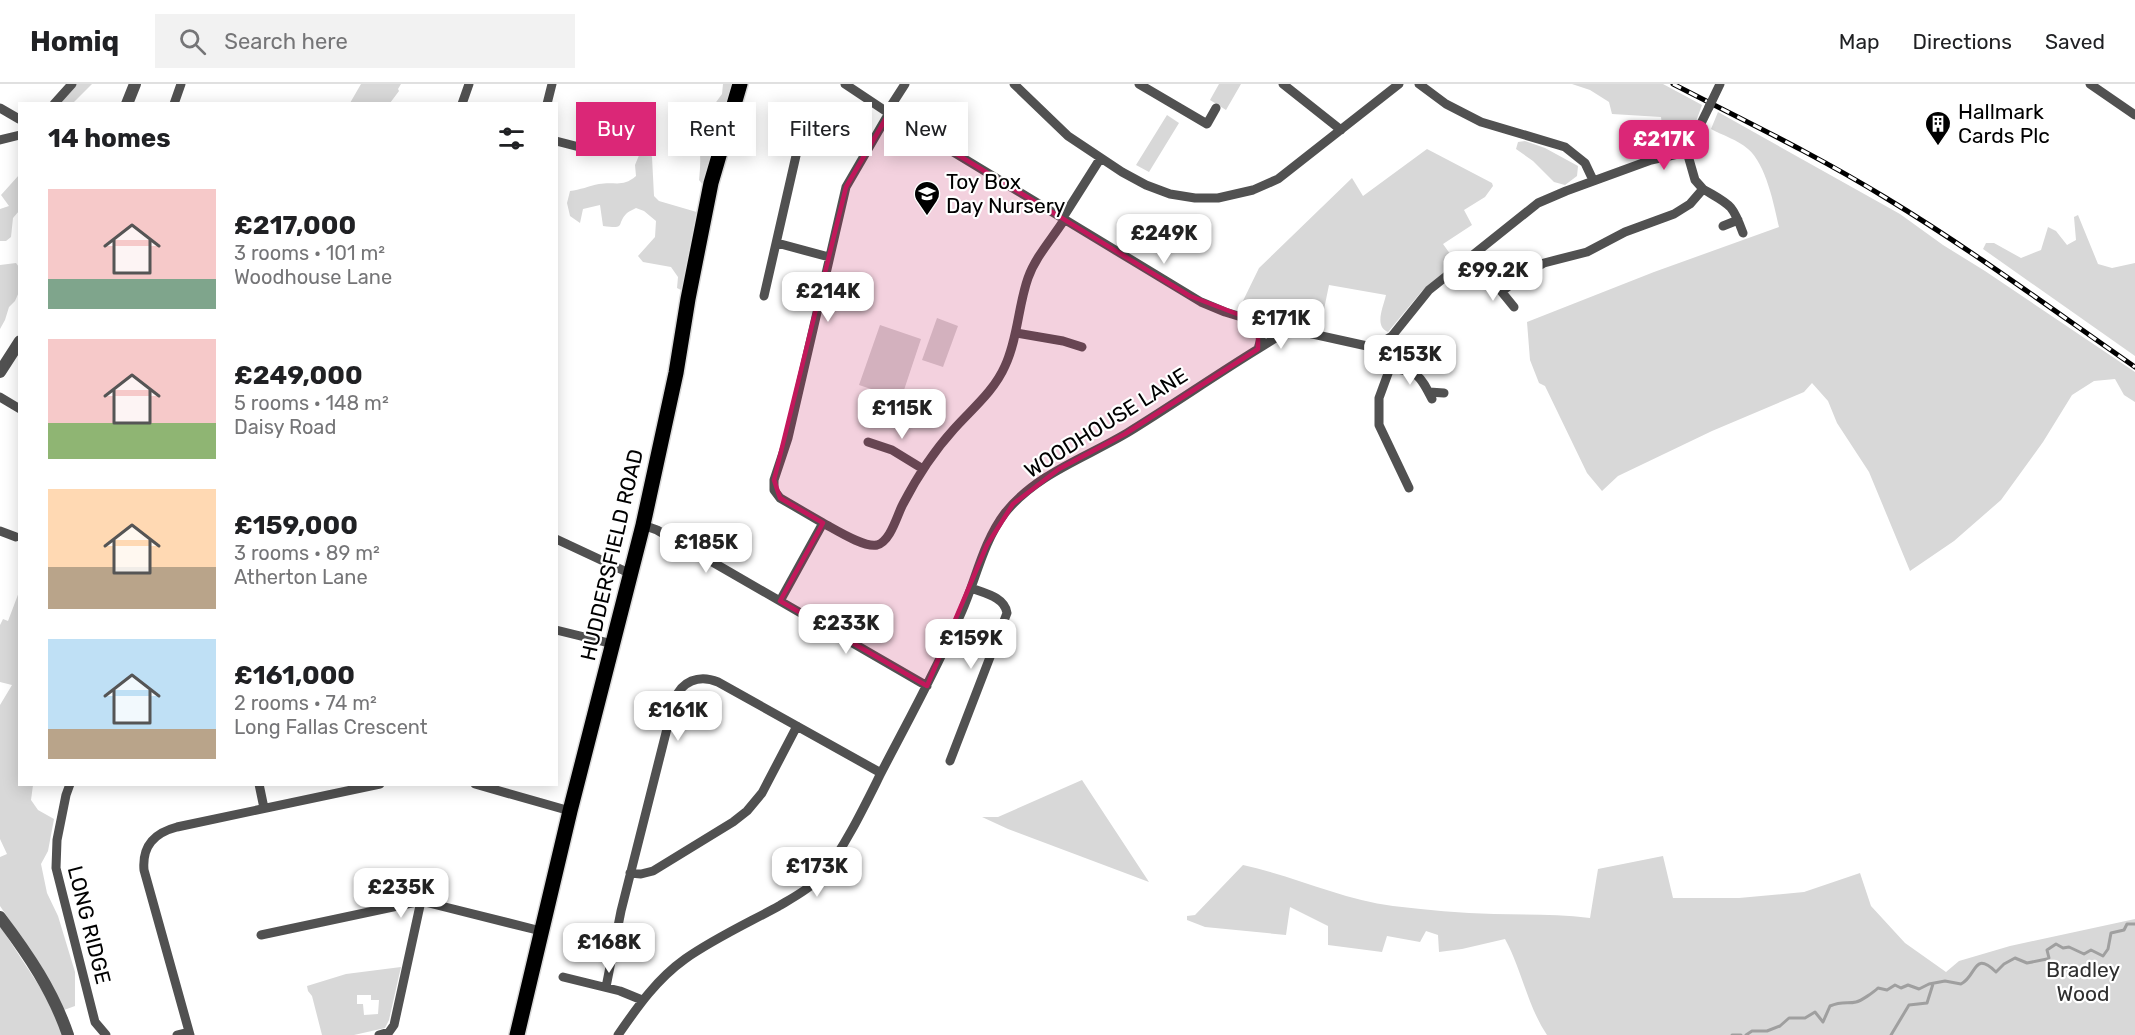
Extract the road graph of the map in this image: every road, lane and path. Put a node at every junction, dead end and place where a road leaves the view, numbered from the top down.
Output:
1 (72, 84) edge
2 (135, 84) edge
3 (181, 84) edge
4 (468, 84) edge
5 (552, 84) edge
6 (740, 84) edge
7 (844, 84) edge
8 (905, 84) edge
9 (1014, 84) edge
10 (1140, 84) edge
11 (1282, 84) edge
12 (1399, 84) edge
13 (1419, 84) edge
14 (1720, 84) edge
15 (2090, 84) edge
16 (56, 102) edge
17 (129, 102) edge
18 (175, 102) edge
19 (463, 102) edge
20 (548, 102) edge
21 (894, 102) edge
22 (0, 108) edge
23 (1216, 108) dead end
24 (884, 110) edge
25 (2135, 115) edge
26 (18, 118) edge
27 (884, 120) edge
28 (1341, 130) junction
29 (18, 136) edge
30 (0, 140) edge
31 (558, 141) edge
32 (576, 145) edge
33 (1687, 152) junction
34 (796, 156) edge
35 (959, 156) edge
36 (1100, 159) junction
37 (1593, 180) junction
38 (1703, 189) junction
39 (1063, 219) junction
40 (1738, 220) junction
41 (1723, 226) dead end
42 (1743, 233) dead end
43 (777, 243) junction
44 (829, 257) junction
45 (1492, 280) dead end
46 (1502, 291) junction
47 (764, 296) dead end
48 (1514, 307) dead end
49 (1258, 322) junction
50 (1290, 329) junction
51 (1016, 333) junction
52 (1382, 342) junction
53 (18, 344) edge
54 (1082, 347) dead end
55 (1258, 349) junction
56 (1390, 368) junction
57 (0, 372) edge
58 (1444, 393) dead end
59 (0, 397) edge
60 (18, 408) edge
61 (868, 442) dead end
62 (923, 470) junction
63 (1409, 488) dead end
64 (823, 523) junction
65 (643, 525) junction
66 (0, 531) edge
67 (16, 537) dead end
68 (558, 540) edge
69 (631, 574) junction
70 (971, 588) junction
71 (780, 601) junction
72 (558, 630) edge
73 (613, 644) junction
74 (927, 686) junction
75 (798, 726) junction
76 (950, 761) dead end
77 (881, 773) junction
78 (69, 786) edge
79 (259, 786) edge
80 (370, 786) edge
81 (499, 788) edge
82 (264, 808) junction
83 (570, 811) junction
84 (630, 873) junction
85 (421, 901) junction
86 (0, 917) edge
87 (541, 931) junction
88 (261, 935) dead end
89 (563, 977) dead end
90 (606, 987) junction
91 (642, 1000) junction
92 (189, 1033) edge
93 (68, 1035) edge
94 (106, 1035) edge
95 (177, 1035) edge
96 (379, 1035) edge
97 (517, 1035) edge
98 (618, 1035) edge

1 - 16 street
2 - 17 street
3 - 18 street
4 - 19 street
5 - 20 street
6 - 65 main road, HUDDERSFIELD ROAD
7 - 24 street
8 - 21 street
9 - 36 street
10 - 23 street
11 - 28 street
12 - 28 street
13 - 37 street
14 - 33 street, bridge
15 - 25 street
22 - 26 street
27 - 44 street
28 - 36 street
29 - 30 street
31 - 32 street
33 - 37 street
33 - 38 street
34 - 43 street
35 - 39 street
36 - 39 street
37 - 52 street
38 - 40 street
38 - 46 street
39 - 49 street
39 - 51 street
40 - 41 street
40 - 42 street
43 - 44 street
43 - 47 street
44 - 64 street
45 - 46 street
46 - 48 street
49 - 50 street
49 - 55 street
50 - 52 street
50 - 55 street, WOODHOUSE LANE
51 - 54 street
51 - 62 street
52 - 56 street
53 - 57 street
55 - 70 street, WOODHOUSE LANE
56 - 58 street
56 - 63 street
59 - 60 street
61 - 62 street
62 - 64 street
64 - 71 street
65 - 69 main road, HUDDERSFIELD ROAD
65 - 71 street
66 - 67 street
68 - 69 street
69 - 73 main road, HUDDERSFIELD ROAD
70 - 74 street, WOODHOUSE LANE
70 - 76 street
71 - 74 street
72 - 73 street
73 - 83 main road, HUDDERSFIELD ROAD
74 - 77 street, WOODHOUSE LANE
75 - 77 street
75 - 84 street
75 - 84 street
77 - 91 street, WOODHOUSE LANE
78 - 94 street, LONG RIDGE
79 - 82 street
80 - 82 street
81 - 83 street
82 - 92 street
83 - 87 main road, HUDDERSFIELD ROAD
84 - 90 street
85 - 87 street
85 - 88 street
85 - 96 street
86 - 93 street
87 - 97 main road, HUDDERSFIELD ROAD
89 - 90 street
90 - 91 street
91 - 98 street, WOODHOUSE LANE
92 - 95 street

